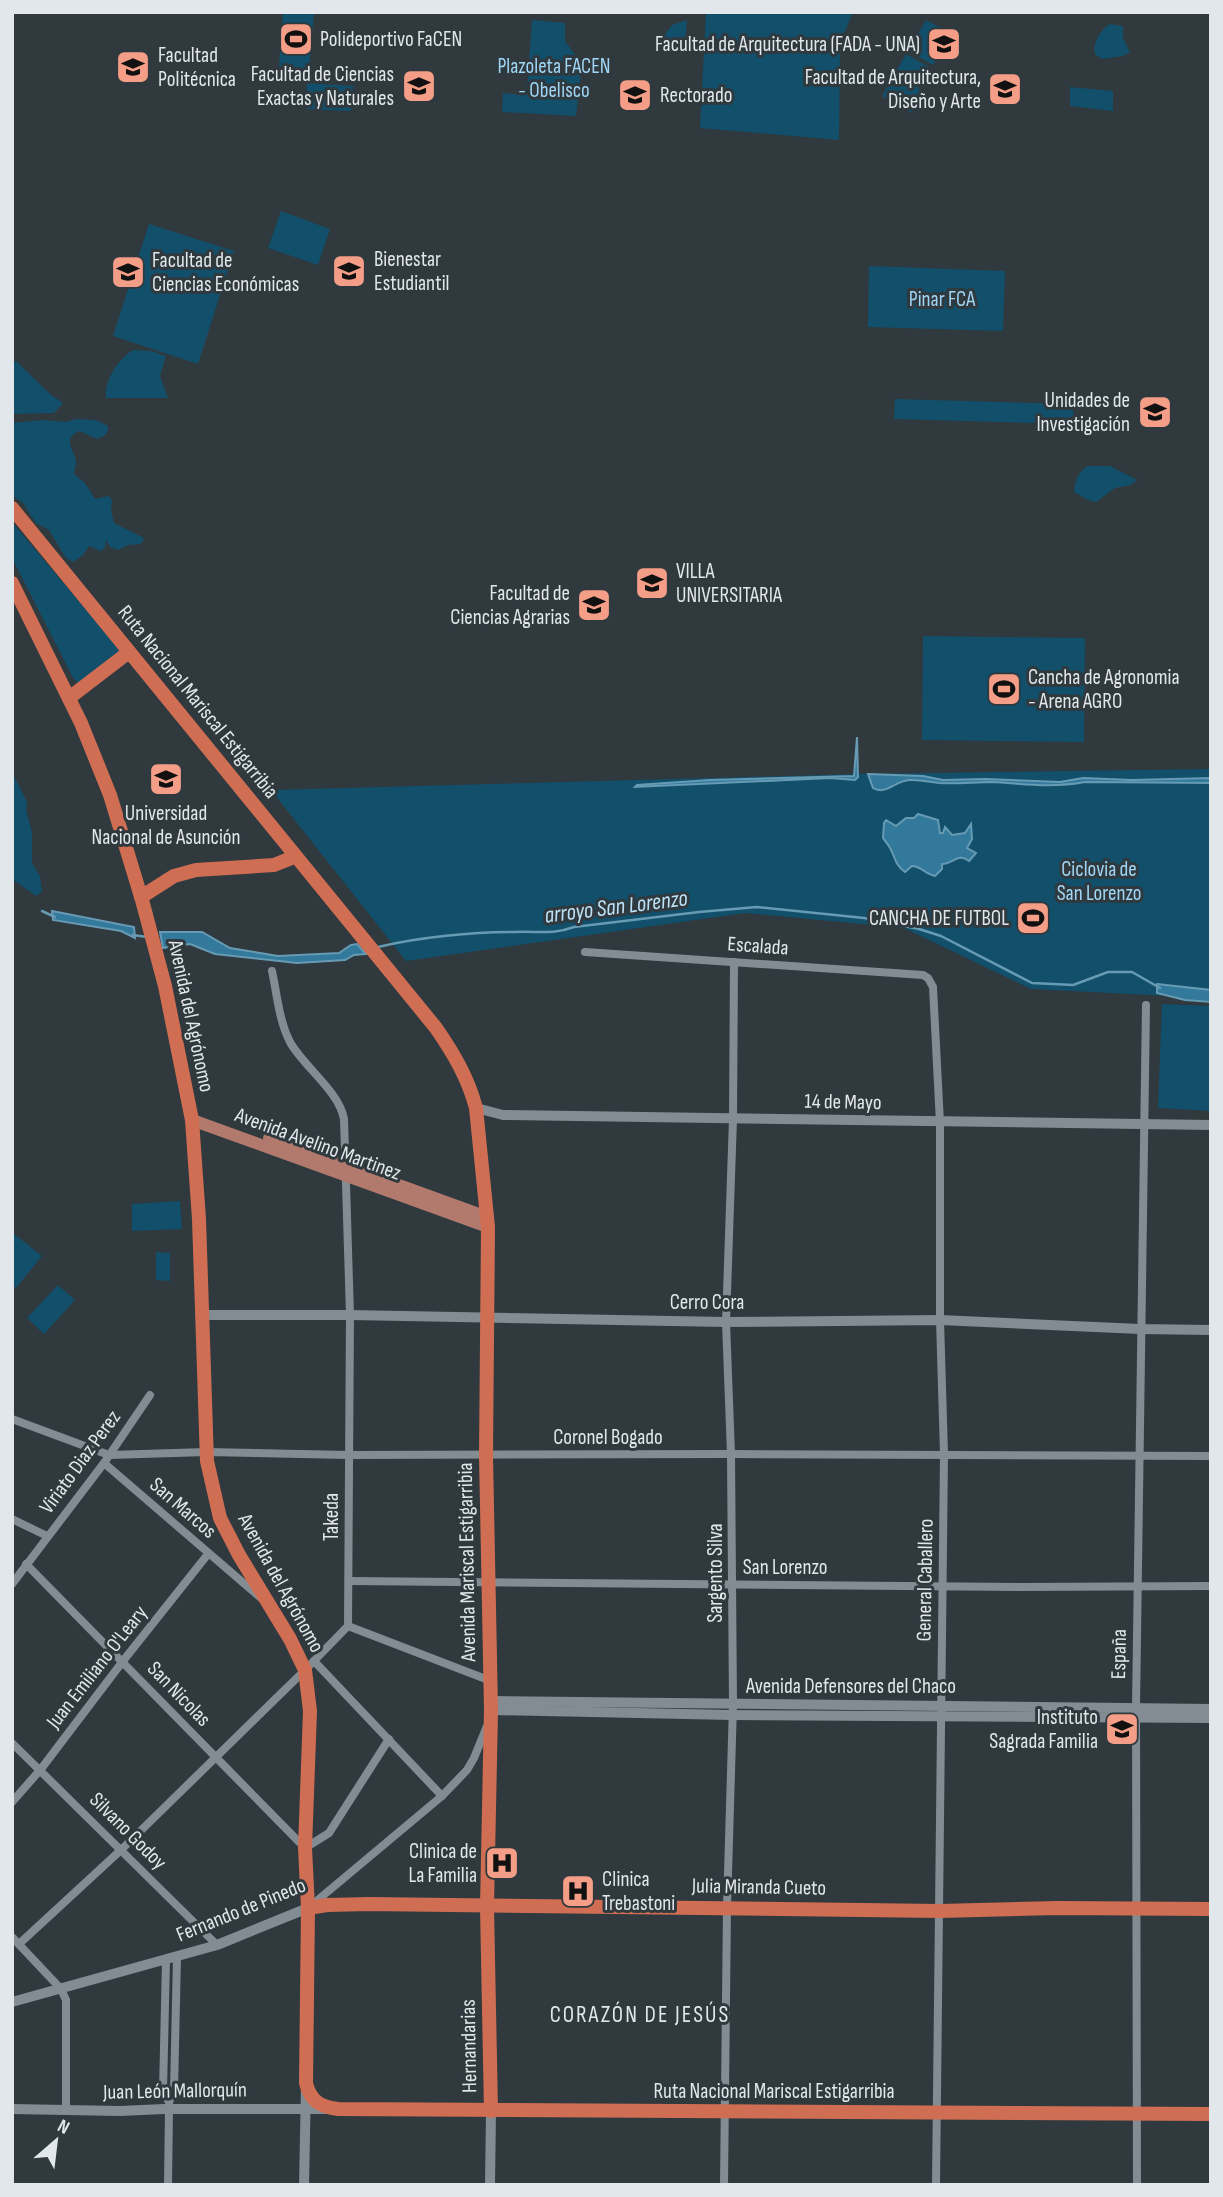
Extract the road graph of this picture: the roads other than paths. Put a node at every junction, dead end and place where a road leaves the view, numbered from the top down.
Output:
1 (12, 508) edge
2 (12, 583) edge
3 (129, 652) junction
4 (69, 698) junction
5 (294, 857) junction
6 (142, 899) junction
7 (585, 952) dead end
8 (734, 962) junction
9 (272, 971) dead end
10 (928, 978) joint
11 (1146, 1005) dead end
12 (476, 1108) junction
13 (733, 1119) junction
14 (192, 1120) junction
15 (940, 1123) junction
16 (1145, 1124) junction
17 (1211, 1125) edge
18 (346, 1170) junction
19 (488, 1222) junction
20 (203, 1315) junction
21 (351, 1315) junction
22 (488, 1319) junction
23 (940, 1320) junction
24 (726, 1322) junction
25 (1140, 1329) junction
26 (1211, 1329) edge
27 (150, 1395) dead end
28 (12, 1419) edge
29 (207, 1452) junction
30 (731, 1454) junction
31 (944, 1454) junction
32 (348, 1455) junction
33 (486, 1455) junction
34 (1211, 1456) edge
35 (1139, 1458) junction
36 (106, 1459) junction
37 (12, 1519) edge
38 (47, 1536) junction
39 (208, 1554) junction
40 (26, 1564) junction
41 (349, 1581) junction
42 (488, 1582) junction
43 (12, 1584) edge
44 (733, 1584) junction
45 (942, 1585) junction
46 (1138, 1586) junction
47 (1211, 1586) edge
48 (271, 1607) junction
49 (348, 1626) junction
50 (122, 1661) junction
51 (309, 1666) junction
52 (491, 1681) junction
53 (1211, 1709) edge
54 (491, 1710) junction
55 (732, 1710) junction
56 (940, 1711) junction
57 (1136, 1712) junction
58 (1211, 1718) edge
59 (389, 1739) junction
60 (12, 1742) edge
61 (215, 1757) junction
62 (41, 1769) junction
63 (442, 1796) junction
64 (12, 1802) edge
65 (304, 1848) junction
66 (122, 1849) junction
67 (488, 1907) junction
68 (727, 1907) junction
69 (308, 1908) junction
70 (1138, 1909) junction
71 (1211, 1909) edge
72 (940, 1911) junction
73 (15, 1941) edge
74 (217, 1945) junction
75 (172, 1959) junction
76 (61, 1989) junction
77 (12, 2001) edge
78 (306, 2084) junction
79 (169, 2105) junction
80 (12, 2109) edge
81 (338, 2109) junction
82 (306, 2110) junction
83 (66, 2111) junction
84 (491, 2111) junction
85 (724, 2111) junction
86 (938, 2112) junction
87 (1137, 2113) junction
88 (1211, 2114) edge
89 (168, 2185) edge
90 (304, 2185) edge
91 (490, 2185) edge
92 (724, 2185) edge
93 (936, 2185) edge
94 (1138, 2185) edge

1 - 3 highway, Ruta Nacional Mariscal Estigarribia
2 - 4 highway
3 - 4 highway
3 - 5 highway, Ruta Nacional Mariscal Estigarribia
4 - 6 highway
5 - 6 highway
5 - 12 highway, Ruta Nacional Mariscal Estigarribia
6 - 14 highway, Avenida del Agrónomo
7 - 8 street, Escalada
8 - 10 street, Escalada
8 - 13 street, Sargento Silva
9 - 18 street, Takeda
10 - 15 street, General Caballero
11 - 16 street, España
12 - 13 street, 14 de Mayo
12 - 19 highway, Avenida Mariscal Estigarribia
13 - 15 street, 14 de Mayo
13 - 24 street, Sargento Silva
14 - 18 main road, Avenida Avelino Martinez
14 - 20 highway, Avenida del Agrónomo
15 - 16 street, 14 de Mayo
15 - 23 street, General Caballero
16 - 17 street, 14 de Mayo
16 - 25 street, España
18 - 19 main road, Avenida Avelino Martinez
18 - 21 street, Takeda
19 - 22 highway, Avenida Mariscal Estigarribia
20 - 21 street, Cerro Cora
20 - 29 highway, Avenida del Agrónomo
21 - 22 street, Cerro Cora
21 - 32 street, Takeda
22 - 24 street, Cerro Cora
22 - 33 highway, Avenida Mariscal Estigarribia
23 - 24 street, Cerro Cora
23 - 25 street, Cerro Cora
23 - 31 street, General Caballero
24 - 30 street, Sargento Silva
25 - 26 street, Cerro Cora
25 - 35 street, España
27 - 36 street, Viriato Diaz Perez
28 - 36 street, Coronel Bogado
29 - 32 street, Coronel Bogado
29 - 36 street, Coronel Bogado
29 - 48 highway, Avenida del Agrónomo
30 - 31 street, Coronel Bogado
30 - 33 street, Coronel Bogado
30 - 44 street, Sargento Silva
31 - 35 street, Coronel Bogado
31 - 45 street, General Caballero
32 - 33 street, Coronel Bogado
32 - 41 street, Takeda
33 - 42 highway, Avenida Mariscal Estigarribia
34 - 35 street, Coronel Bogado
35 - 46 street, España
36 - 38 street, Viriato Diaz Perez
36 - 39 street, San Marcos
37 - 38 street
38 - 40 street, Viriato Diaz Perez
39 - 48 street, San Marcos
39 - 50 street, Juan Emiliano O'Leary
40 - 43 street, Viriato Diaz Perez
40 - 50 street, San Nicolas
41 - 42 street, San Lorenzo
41 - 49 street, Takeda
42 - 44 street, San Lorenzo
42 - 52 highway, Avenida Mariscal Estigarribia
44 - 45 street, San Lorenzo
44 - 55 street, Sargento Silva
45 - 46 street, San Lorenzo
45 - 56 street, General Caballero
46 - 47 street, San Lorenzo
46 - 57 street, España
48 - 51 highway, Avenida del Agrónomo
49 - 51 street
49 - 52 street
50 - 61 street, San Nicolas
50 - 62 street, Juan Emiliano O'Leary
51 - 59 street
51 - 61 street
51 - 65 highway, Avenida del Agrónomo
52 - 54 highway, Avenida Mariscal Estigarribia
53 - 57 street, Avenida Defensores del Chaco
54 - 55 street, Avenida Defensores del Chaco
54 - 63 street, Fernando de Pinedo
54 - 67 highway, Avenida Mariscal Estigarribia
55 - 56 street, Avenida Defensores del Chaco
55 - 68 street, Sargento Silva
56 - 57 street, Avenida Defensores del Chaco
56 - 72 street, General Caballero
57 - 58 street, Avenida Defensores del Chaco
57 - 70 street, España
59 - 63 street
59 - 65 street
60 - 62 street, Silvano Godoy
61 - 65 street, San Nicolas
61 - 66 street
62 - 64 street, Juan Emiliano O'Leary
62 - 66 street, Silvano Godoy
63 - 69 street, Fernando de Pinedo
65 - 69 highway, Avenida del Agrónomo
66 - 73 street
66 - 74 street, Silvano Godoy
67 - 68 highway, Julia Miranda Cueto
67 - 69 highway, Julia Miranda Cueto
67 - 84 highway, Hernandarias
68 - 72 highway, Julia Miranda Cueto
68 - 85 street, Sargento Silva
69 - 74 street, Fernando de Pinedo
69 - 78 highway, Avenida del Agrónomo
70 - 71 highway, Julia Miranda Cueto
70 - 72 highway, Julia Miranda Cueto
70 - 87 street, España
72 - 86 street, General Caballero
73 - 76 street
74 - 75 street, Fernando de Pinedo
75 - 76 street, Fernando de Pinedo
75 - 79 street
76 - 77 street, Fernando de Pinedo
76 - 83 street
78 - 81 highway
78 - 82 street
79 - 82 street, Juan León Mallorquín
79 - 83 street, Juan León Mallorquín
79 - 89 street
80 - 83 street, Juan León Mallorquín
81 - 82 street, Juan León Mallorquín
81 - 84 highway, Ruta Nacional Mariscal Estigarribia
82 - 90 street
84 - 85 highway, Ruta Nacional Mariscal Estigarribia
84 - 91 street, Hernandarias
85 - 86 highway, Ruta Nacional Mariscal Estigarribia
85 - 92 street, Sargento Silva
86 - 87 highway, Ruta Nacional Mariscal Estigarribia
86 - 93 street, General Caballero
87 - 88 highway, Ruta Nacional Mariscal Estigarribia
87 - 94 street, España

